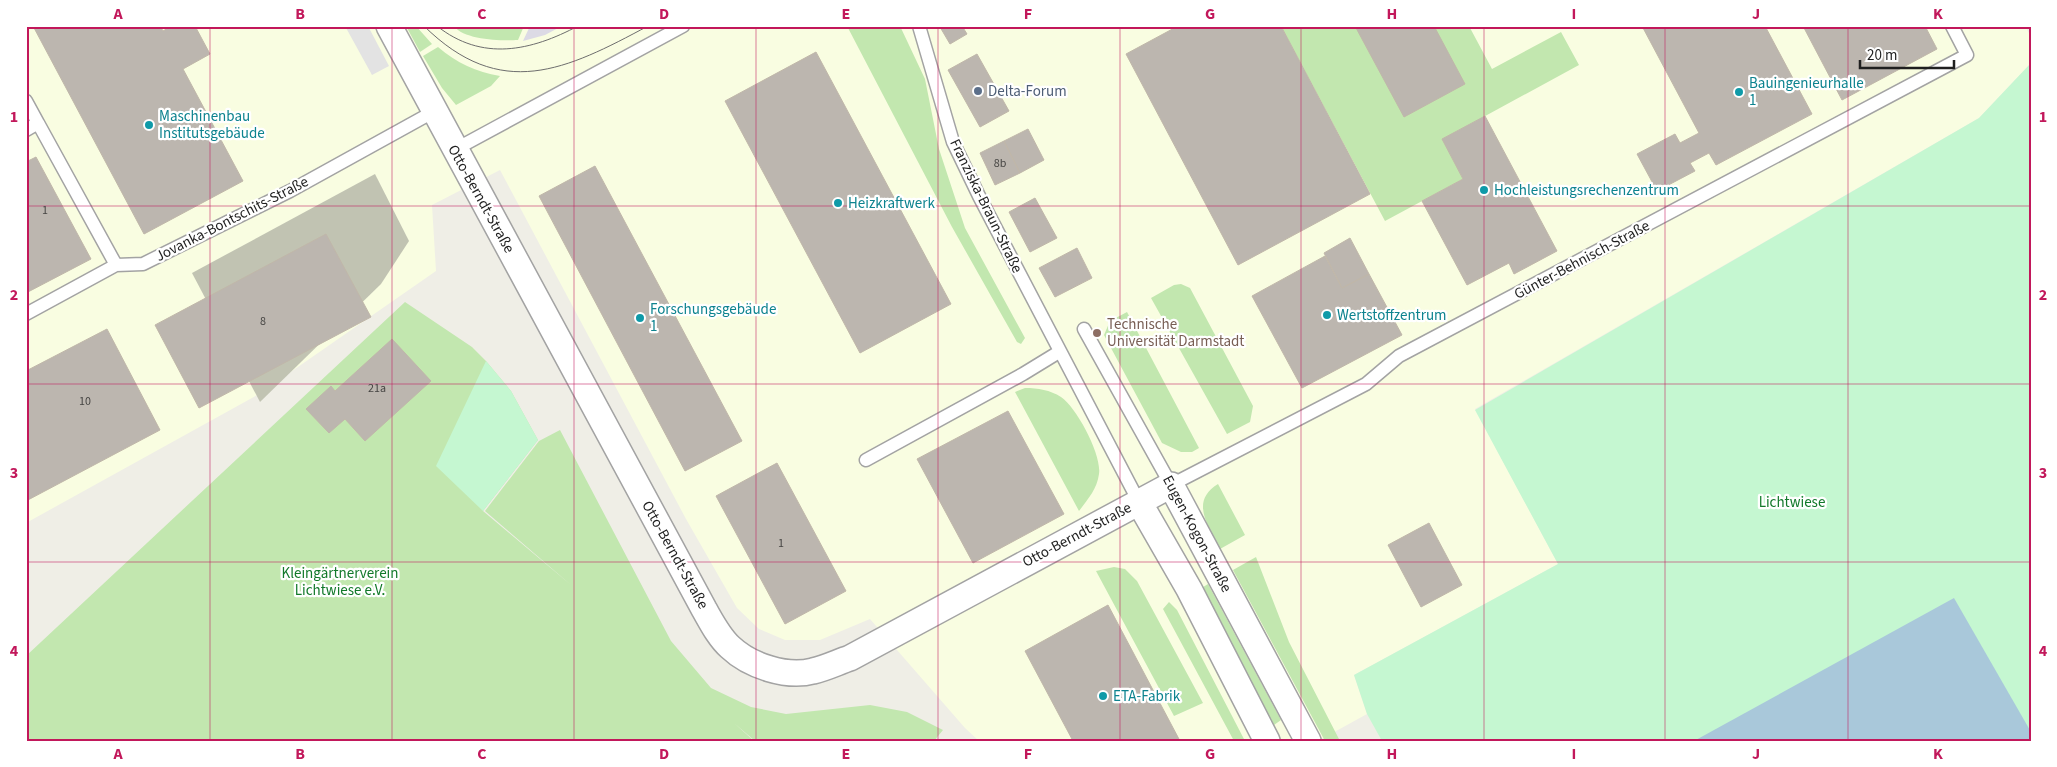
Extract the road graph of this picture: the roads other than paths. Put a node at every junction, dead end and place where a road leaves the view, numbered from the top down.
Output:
1 (388, 26) edge
2 (683, 26) edge
3 (919, 26) edge
4 (1952, 26) edge
5 (26, 101) edge
6 (433, 112) junction
7 (38, 123) junction
8 (26, 130) edge
9 (454, 150) junction
10 (116, 266) junction
11 (26, 314) edge
12 (1084, 329) dead end
13 (1059, 352) junction
14 (866, 460) dead end
15 (1171, 485) junction
16 (1139, 502) junction
17 (1267, 741) edge
18 (1308, 741) edge

1 - 6 street, Otto-Berndt-Straße
2 - 9 lane
3 - 13 lane, Franziska-Braun-Straße
4 - 15 lane, Günter-Behnisch-Straße
5 - 7 lane
6 - 9 street, Otto-Berndt-Straße
6 - 10 lane, Jovanka-Bontschits-Straße
7 - 8 lane
7 - 10 lane
9 - 16 street, Otto-Berndt-Straße
10 - 11 lane, Jovanka-Bontschits-Straße
12 - 15 lane, Eugen-Kogon-Straße
13 - 14 lane
13 - 16 lane
15 - 16 street, Otto-Berndt-Straße
15 - 18 street, Eugen-Kogon-Straße
16 - 17 street

